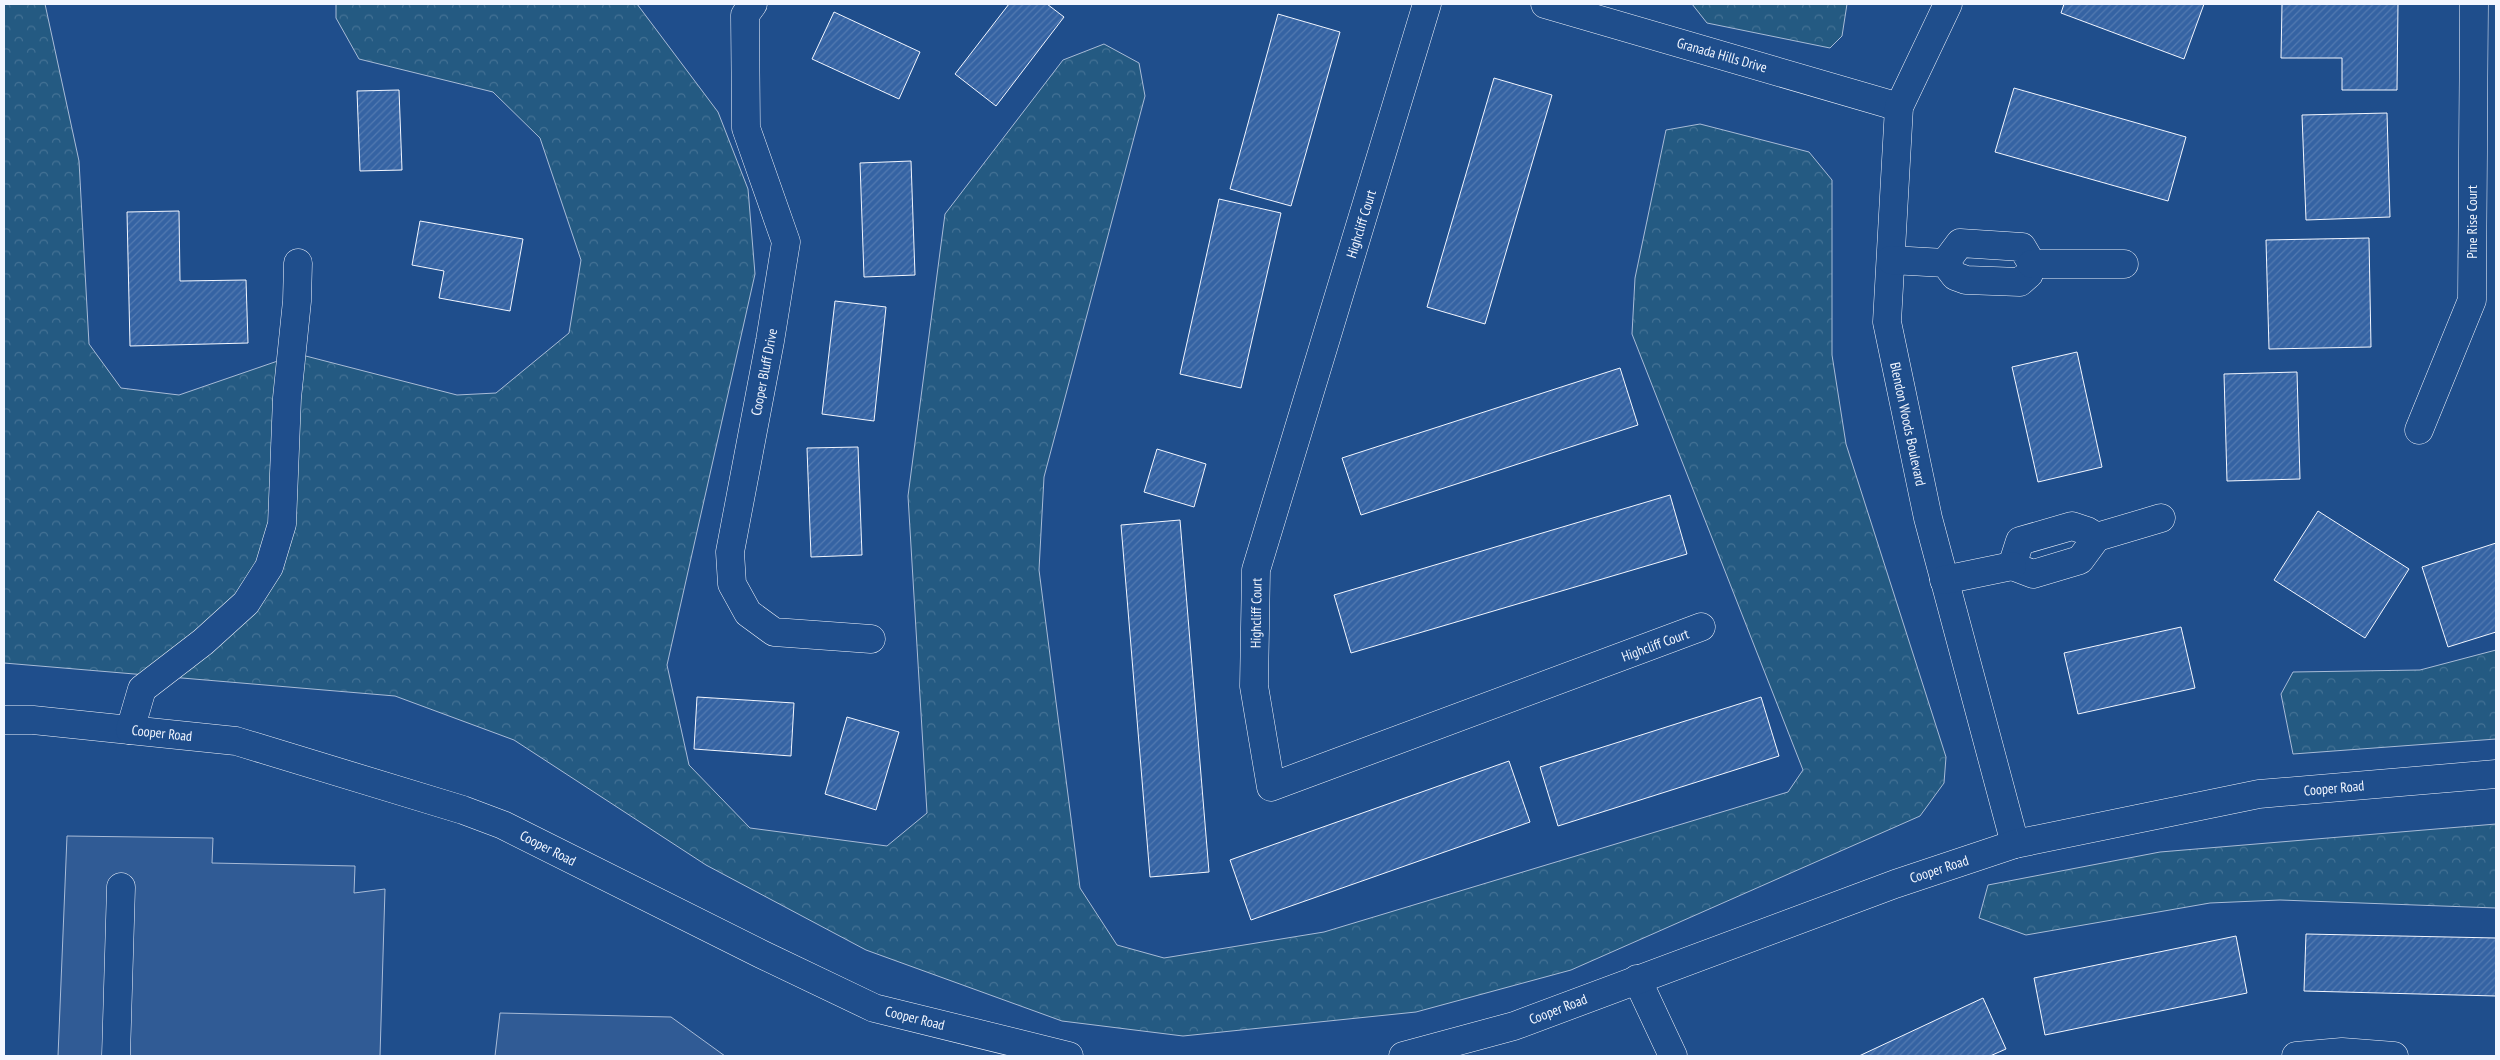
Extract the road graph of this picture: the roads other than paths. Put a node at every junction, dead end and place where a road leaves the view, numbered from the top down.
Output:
1 (752, 4) edge
2 (1427, 4) edge
3 (1545, 4) edge
4 (1948, 4) edge
5 (2474, 4) edge
6 (1899, 107) junction
7 (1892, 260) junction
8 (298, 263) dead end
9 (1945, 263) junction
10 (2032, 264) junction
11 (2124, 264) dead end
12 (2419, 430) dead end
13 (2161, 518) dead end
14 (1944, 580) junction
15 (1701, 627) dead end
16 (871, 639) dead end
17 (4, 720) edge
18 (130, 730) junction
19 (2496, 774) edge
20 (2015, 844) junction
21 (121, 887) dead end
22 (1637, 980) junction
23 (116, 1056) edge
24 (1069, 1056) edge
25 (1403, 1056) edge
26 (1673, 1056) edge
27 (2296, 1056) edge
28 (2394, 1056) edge

1 - 16 street, Cooper Bluff Drive
2 - 15 street, Highcliff Court
3 - 6 street, Granada Hills Drive
4 - 6 street, Blendon Woods Boulevard
5 - 12 street, Pine Rise Court
6 - 7 street, Blendon Woods Boulevard
7 - 9 street
7 - 14 street, Blendon Woods Boulevard
8 - 18 street
9 - 10 street
9 - 10 street
10 - 11 street
13 - 14 street
14 - 20 street, Blendon Woods Boulevard
17 - 18 street, Cooper Road
18 - 24 street, Cooper Road
19 - 20 street, Cooper Road
20 - 22 street, Cooper Road
21 - 23 street
22 - 25 street, Cooper Road
22 - 26 street
27 - 28 street

